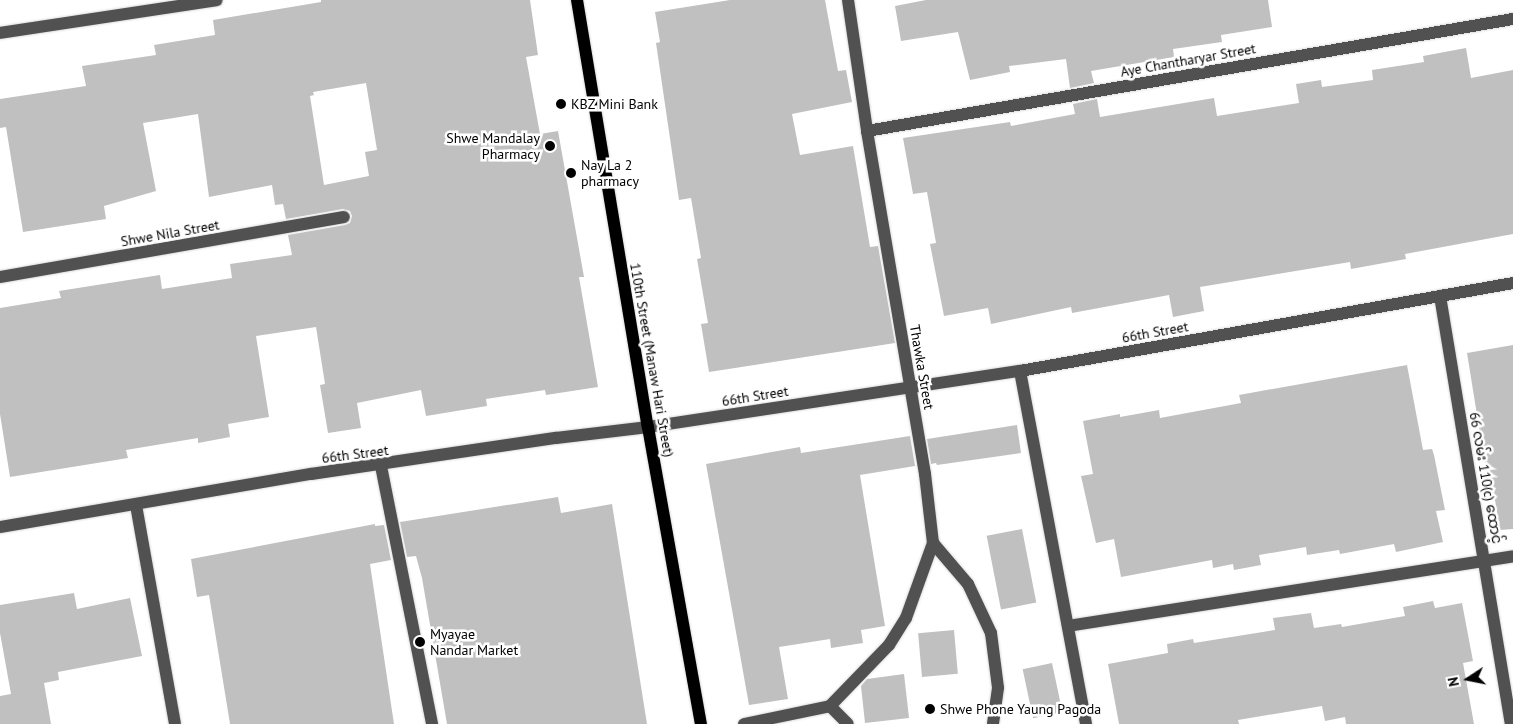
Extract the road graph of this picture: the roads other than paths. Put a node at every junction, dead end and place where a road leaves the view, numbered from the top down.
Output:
1 (217, 0) edge
2 (577, 0) edge
3 (848, 0) edge
4 (1513, 19) edge
5 (0, 33) edge
6 (867, 131) junction
7 (344, 217) dead end
8 (0, 277) edge
9 (1513, 283) edge
10 (1440, 296) junction
11 (1020, 371) junction
12 (910, 388) junction
13 (648, 427) junction
14 (381, 466) junction
15 (136, 505) junction
16 (0, 527) edge
17 (933, 543) junction
18 (1513, 556) edge
19 (1485, 560) junction
20 (1068, 626) junction
21 (830, 706) junction
22 (175, 724) edge
23 (432, 724) edge
24 (701, 724) edge
25 (744, 724) edge
26 (848, 724) edge
27 (994, 724) edge
28 (1086, 724) edge
29 (1511, 724) edge

1 - 5 street
2 - 13 main road, 110th Street (Manaw Hari Street)
3 - 6 street, Thawka Street
4 - 6 street, Aye Chantharyar Street
6 - 12 street, Thawka Street
7 - 8 street, Shwe Nila Street
9 - 10 street, 66th Street
10 - 11 street, 66th Street
10 - 19 street, 66 လမ်း 110(c) ထောင့်
11 - 12 street, 66th Street
11 - 20 street
12 - 13 street, 66th Street
12 - 17 street, Thawka Street
13 - 14 street, 66th Street
13 - 24 main road, 110th Street (Manaw Hari Street)
14 - 15 street, 66th Street
14 - 23 street
15 - 16 street, 66th Street
15 - 22 street
17 - 21 street
17 - 27 street
18 - 19 street
19 - 20 street
19 - 29 street, 66 လမ်း 110(c) ထောင့်
20 - 28 street
21 - 25 street
21 - 26 street

